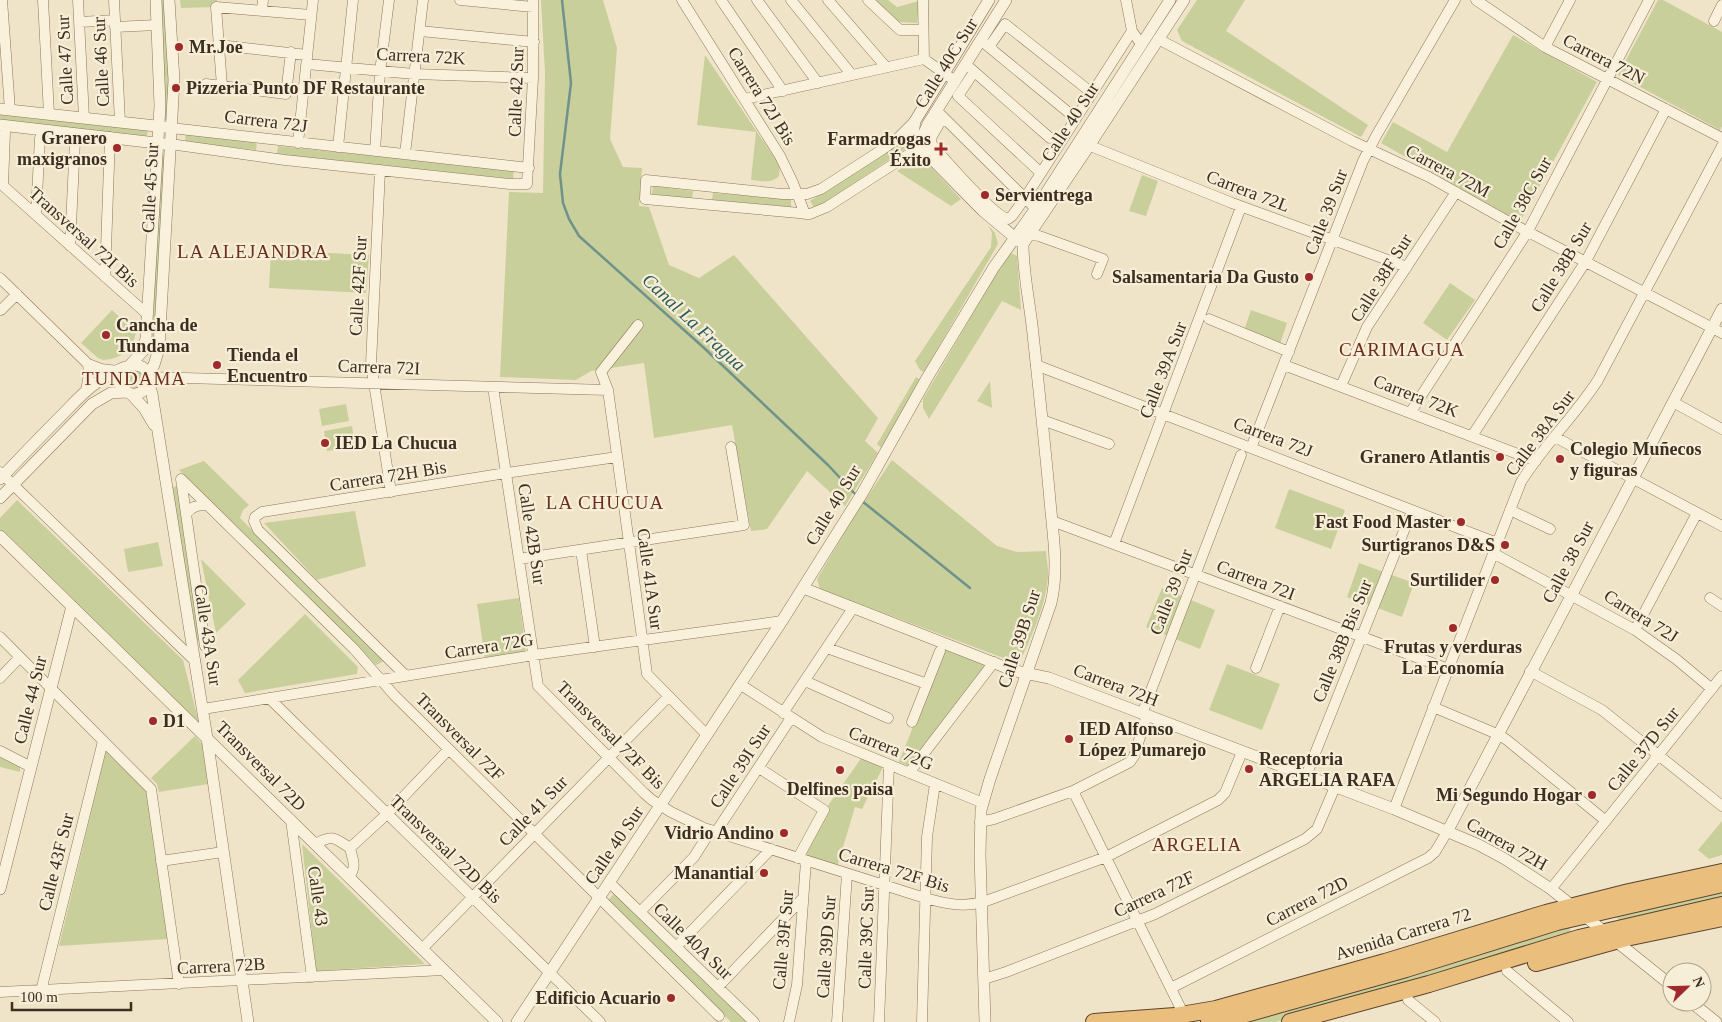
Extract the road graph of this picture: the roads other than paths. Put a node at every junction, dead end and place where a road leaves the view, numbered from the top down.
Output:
1 (2, 0) edge
2 (43, 0) edge
3 (78, 0) edge
4 (114, 0) edge
5 (156, 0) edge
6 (169, 0) edge
7 (313, 0) edge
8 (353, 0) edge
9 (389, 0) edge
10 (423, 0) edge
11 (460, 0) edge
12 (682, 0) edge
13 (721, 0) edge
14 (757, 0) edge
15 (791, 0) edge
16 (828, 0) edge
17 (868, 0) edge
18 (923, 0) edge
19 (989, 0) edge
20 (1006, 0) edge
21 (1126, 0) edge
22 (1170, 0) edge
23 (1184, 0) edge
24 (1455, 0) edge
25 (1476, 0) edge
26 (1570, 0) edge
27 (1649, 0) edge
28 (533, 4) edge
29 (223, 5) edge
30 (263, 5) edge
31 (1722, 5) edge
32 (311, 15) junction
33 (1714, 21) dead end
34 (80, 22) junction
35 (115, 24) junction
36 (157, 25) junction
37 (923, 30) junction
38 (1132, 31) junction
39 (420, 32) junction
40 (1158, 40) junction
41 (534, 42) junction
42 (219, 44) junction
43 (985, 44) junction
44 (1141, 44) junction
45 (1545, 47) junction
46 (291, 52) junction
47 (924, 59) junction
48 (307, 60) junction
49 (886, 67) junction
50 (346, 68) junction
51 (970, 68) junction
52 (380, 72) junction
53 (414, 74) junction
54 (944, 74) junction
55 (852, 75) junction
56 (533, 78) junction
57 (1607, 79) junction
58 (955, 81) junction
59 (818, 83) junction
60 (206, 84) dead end
61 (222, 86) junction
62 (783, 91) junction
63 (1092, 93) junction
64 (745, 99) junction
65 (5, 109) edge
66 (1666, 109) junction
67 (1068, 112) dead end
68 (49, 114) junction
69 (940, 114) junction
70 (84, 118) junction
71 (915, 121) junction
72 (120, 122) junction
73 (158, 126) junction
74 (2, 128) edge
75 (171, 128) junction
76 (110, 137) junction
77 (40, 138) dead end
78 (1050, 138) dead end
79 (1722, 138) edge
80 (267, 139) junction
81 (75, 140) dead end
82 (298, 142) junction
83 (157, 143) junction
84 (170, 144) junction
85 (1084, 144) junction
86 (1722, 146) edge
87 (338, 147) junction
88 (920, 147) junction
89 (1369, 149) junction
90 (375, 151) junction
91 (405, 154) junction
92 (264, 157) junction
93 (939, 160) junction
94 (529, 168) junction
95 (380, 170) junction
96 (1041, 173) junction
97 (1, 184) edge
98 (527, 184) joint
99 (704, 186) junction
100 (1456, 192) junction
101 (798, 195) junction
102 (1024, 198) junction
103 (702, 204) junction
104 (1241, 207) junction
105 (1035, 208) junction
106 (805, 214) junction
107 (36, 215) junction
108 (1528, 231) junction
109 (1035, 232) junction
110 (1332, 240) junction
111 (1019, 241) junction
112 (70, 246) junction
113 (1586, 262) junction
114 (1407, 267) junction
115 (1097, 274) dead end
116 (105, 276) junction
117 (0, 278) edge
118 (1644, 292) junction
119 (17, 294) junction
120 (1722, 308) edge
121 (2, 310) dead end
122 (147, 314) junction
123 (1209, 320) dead end
124 (638, 325) dead end
125 (1717, 330) edge
126 (1289, 352) junction
127 (88, 364) junction
128 (1036, 365) junction
129 (1284, 365) junction
130 (124, 367) junction
131 (148, 378) junction
132 (373, 383) junction
133 (1342, 386) junction
134 (493, 387) junction
135 (608, 390) junction
136 (86, 391) junction
137 (129, 393) junction
138 (1673, 402) junction
139 (1410, 413) junction
140 (1164, 414) junction
141 (1042, 420) junction
142 (1722, 429) edge
143 (157, 433) junction
144 (1472, 436) junction
145 (1555, 437) junction
146 (1109, 444) dead end
147 (731, 446) dead end
148 (1251, 448) junction
149 (1241, 455) dead end
150 (617, 457) junction
151 (1536, 460) junction
152 (506, 473) junction
153 (1, 475) edge
154 (1632, 478) junction
155 (181, 479) joint
156 (13, 484) junction
157 (391, 492) junction
158 (0, 498) edge
159 (207, 505) junction
160 (1510, 510) junction
161 (1697, 513) junction
162 (186, 514) junction
163 (255, 517) joint
164 (1409, 518) dead end
165 (1052, 521) junction
166 (1722, 526) edge
167 (1550, 529) dead end
168 (0, 536) edge
169 (629, 542) junction
170 (1114, 544) junction
171 (1495, 548) junction
172 (581, 550) junction
173 (192, 559) junction
174 (519, 559) junction
175 (178, 561) junction
176 (1196, 574) junction
177 (803, 588) junction
178 (1571, 594) junction
179 (1710, 598) dead end
180 (72, 606) junction
181 (1280, 606) junction
182 (1722, 606) edge
183 (853, 608) junction
184 (782, 621) junction
185 (1635, 630) junction
186 (0, 637) edge
187 (1362, 637) junction
188 (642, 640) junction
189 (205, 646) dead end
190 (595, 647) junction
191 (827, 648) junction
192 (940, 651) dead end
193 (534, 655) junction
194 (20, 657) junction
195 (195, 661) junction
196 (994, 662) junction
197 (1256, 668) dead end
198 (1448, 669) junction
199 (1530, 671) junction
200 (1026, 673) junction
201 (406, 676) junction
202 (1722, 676) edge
203 (0, 678) edge
204 (381, 680) junction
205 (804, 681) junction
206 (927, 684) junction
207 (741, 685) junction
208 (51, 686) junction
209 (538, 686) joint
210 (1712, 689) junction
211 (668, 696) junction
212 (269, 698) junction
213 (1434, 707) junction
214 (203, 709) junction
215 (1145, 714) junction
216 (787, 715) junction
217 (888, 718) dead end
218 (912, 722) dead end
219 (1497, 734) junction
220 (707, 735) junction
221 (208, 738) junction
222 (103, 741) junction
223 (449, 749) junction
224 (0, 751) edge
225 (1242, 752) junction
226 (1659, 755) junction
227 (608, 758) junction
228 (889, 765) junction
229 (31, 767) junction
230 (759, 768) junction
231 (909, 773) junction
232 (1306, 776) junction
233 (935, 784) junction
234 (1335, 787) junction
235 (1073, 791) junction
236 (983, 803) junction
237 (661, 806) junction
238 (1722, 806) edge
239 (1394, 809) junction
240 (387, 814) junction
241 (291, 820) junction
242 (1606, 821) junction
243 (980, 822) junction
244 (714, 831) junction
245 (1447, 832) junction
246 (534, 833) junction
247 (315, 844) junction
248 (350, 848) junction
249 (771, 849) junction
250 (224, 852) junction
251 (1106, 857) junction
252 (802, 859) junction
253 (161, 861) junction
254 (1722, 872) edge
255 (847, 874) junction
256 (348, 877) junction
257 (610, 883) junction
258 (1722, 884) edge
259 (884, 885) junction
260 (0, 889) edge
261 (1551, 889) junction
262 (472, 897) junction
263 (600, 898) junction
264 (803, 898) junction
265 (925, 898) junction
266 (981, 902) junction
267 (1579, 911) junction
268 (640, 912) junction
269 (1720, 917) edge
270 (1138, 922) junction
271 (1610, 936) junction
272 (422, 948) junction
273 (676, 948) junction
274 (444, 970) junction
275 (1507, 971) junction
276 (550, 973) junction
277 (312, 977) junction
278 (1662, 978) edge
279 (984, 979) junction
280 (1440, 980) junction
281 (242, 981) junction
282 (179, 984) junction
283 (1458, 986) junction
284 (718, 987) junction
285 (1171, 988) junction
286 (41, 991) junction
287 (0, 992) edge
288 (1408, 1000) junction
289 (1704, 1012) edge
290 (1184, 1015) junction
291 (719, 1016) dead end
292 (248, 1022) edge
293 (496, 1022) edge
294 (517, 1022) edge
295 (600, 1022) edge
296 (754, 1022) edge
297 (788, 1022) edge
298 (837, 1022) edge
299 (879, 1022) edge
300 (922, 1022) edge
301 (985, 1022) edge
302 (1094, 1022) edge
303 (1209, 1022) edge
304 (1290, 1022) edge
305 (1330, 1022) edge
306 (1435, 1022) edge
307 (1568, 1022) edge
308 (1716, 1022) edge

1 - 65 street
2 - 68 street
3 - 34 street, Calle 47 Sur
4 - 35 street, Calle 46 Sur
5 - 36 street, Calle 45 Sur
6 - 75 street, Calle 45 Sur
7 - 32 street
8 - 50 street
9 - 52 street
10 - 39 street
11 - 28 street
12 - 64 street, Carrera 72J Bis
13 - 62 street
14 - 59 street
15 - 55 street
16 - 49 street
17 - 37 street
18 - 37 street
19 - 54 street, Calle 40C Sur
20 - 43 street, Calle 40C Sur
21 - 38 street
22 - 44 street, Calle 40 Sur
23 - 40 street, Calle 40 Sur
24 - 89 street, Calle 39 Sur
25 - 45 street, Carrera 72N
26 - 45 street
27 - 57 street, Calle 38C Sur
28 - 41 street, Calle 42 Sur
29 - 30 street
29 - 42 street
30 - 32 street
31 - 33 street
32 - 48 street
34 - 35 street
34 - 70 street, Calle 47 Sur
35 - 36 street
35 - 72 street, Calle 46 Sur
36 - 73 street, Calle 45 Sur
37 - 47 street
38 - 44 street
38 - 63 street, Calle 40 Sur
39 - 41 street
39 - 53 street
40 - 85 street, Calle 40 Sur
40 - 89 street, Carrera 72M
41 - 56 street, Calle 42 Sur
42 - 46 street, Carrera 72K
42 - 61 street
43 - 51 street, Calle 40C Sur
43 - 63 street, Calle 40C Sur
43 - 67 street
44 - 85 street, Calle 40 Sur
45 - 57 street, Carrera 72N
46 - 48 street, Carrera 72K
46 - 61 street
47 - 49 street
47 - 54 street
48 - 50 street, Carrera 72K
48 - 82 street
49 - 55 street
50 - 52 street, Carrera 72K
50 - 87 street
51 - 58 street, Calle 40C Sur
51 - 78 street
51 - 96 street, Calle 40C Sur
52 - 53 street, Carrera 72K
52 - 90 street
53 - 56 street, Carrera 72K
53 - 91 street
54 - 58 street
54 - 71 street, Calle 40C Sur
55 - 59 street
56 - 94 street, Calle 42 Sur
57 - 66 street, Carrera 72N
57 - 108 street, Calle 38C Sur
58 - 69 street, Calle 40C Sur
59 - 62 street
60 - 61 street
62 - 64 street
63 - 96 street, Calle 40 Sur
64 - 101 street, Carrera 72J Bis
65 - 68 street, Carrera 72J
66 - 79 street, Carrera 72N
66 - 113 street, Calle 38B Sur
68 - 70 street, Carrera 72J
69 - 88 street, Calle 40C Sur
69 - 93 street
69 - 102 street
70 - 72 street, Carrera 72J
71 - 88 street
71 - 101 street
72 - 73 street, Carrera 72J
73 - 75 street, Carrera 72J
73 - 83 street, Calle 45 Sur
74 - 76 street, Carrera 72J
74 - 97 street
75 - 80 street, Carrera 72J
75 - 84 street, Calle 45 Sur
76 - 83 street, Carrera 72J
76 - 116 street
77 - 107 street
80 - 82 street, Carrera 72J
80 - 92 street
81 - 112 street
82 - 87 street, Carrera 72J
83 - 84 street, Carrera 72J
83 - 122 street, Calle 45 Sur
84 - 92 street, Carrera 72J
84 - 131 street, Calle 45 Sur
85 - 104 street, Carrera 72L
85 - 105 street, Calle 40 Sur
85 - 109 street, Calle 40 Sur
86 - 118 street, Calle 38A Sur
87 - 90 street, Carrera 72J
88 - 93 street
88 - 106 street
89 - 100 street, Carrera 72M
89 - 110 street, Calle 39 Sur
90 - 91 street, Carrera 72J
91 - 94 street, Carrera 72J
92 - 95 street, Carrera 72J
93 - 102 street, Calle 40 Sur
93 - 111 street
94 - 98 street, Calle 42 Sur
95 - 98 street, Carrera 72J
95 - 132 street, Calle 42F Sur
96 - 102 street, Calle 40 Sur
97 - 107 street, Transversal 72I Bis
99 - 101 street
99 - 103 street
99 - 103 street
100 - 108 street, Carrera 72M
100 - 114 street, Calle 38F Sur
101 - 106 street, Carrera 72J Bis
102 - 105 street
103 - 106 street
104 - 110 street, Carrera 72L
104 - 140 street, Calle 39A Sur
105 - 111 street, Calle 40 Sur
107 - 112 street, Transversal 72I Bis
108 - 113 street, Carrera 72M
108 - 139 street, Calle 38C Sur
109 - 111 street, Calle 40 Sur
109 - 115 street
110 - 114 street, Carrera 72L
110 - 126 street, Calle 39 Sur
111 - 128 street, Calle 39B Sur
111 - 177 street, Calle 40 Sur
112 - 116 street, Transversal 72I Bis
113 - 118 street, Carrera 72M
113 - 144 street, Calle 38B Sur
114 - 133 street, Calle 38F Sur
116 - 122 street, Transversal 72I Bis
117 - 119 street
118 - 125 street, Carrera 72M
118 - 145 street, Calle 38A Sur
119 - 121 street
119 - 127 street
120 - 125 street, Calle 38 Sur
122 - 130 street, Calle 45 Sur
123 - 126 street
124 - 135 street, Calle 41A Sur
125 - 138 street, Calle 38 Sur
126 - 129 street, Calle 39 Sur
127 - 130 street
127 - 136 street
128 - 140 street, Carrera 72J
128 - 141 street, Calle 39B Sur
129 - 133 street, Carrera 72K
129 - 148 street, Calle 39 Sur
130 - 131 street
130 - 136 street, Calle 45 Sur
130 - 137 street
131 - 132 street, Carrera 72I
131 - 137 street
131 - 143 street, Calle 43A Sur
132 - 134 street, Carrera 72I
132 - 157 street, Calle 42F Sur
133 - 139 street, Carrera 72K
134 - 135 street, Carrera 72I
134 - 152 street, Calle 42B Sur
135 - 150 street, Calle 41A Sur
136 - 153 street, Calle 45 Sur
137 - 143 street, Calle 43A Sur
137 - 156 street
138 - 142 street
138 - 154 street, Calle 38 Sur
139 - 144 street, Carrera 72K
140 - 148 street, Carrera 72J
140 - 170 street, Calle 39A Sur
141 - 146 street
141 - 165 street, Calle 39B Sur
143 - 175 street, Calle 43A Sur
144 - 151 street, Carrera 72K
145 - 151 street, Calle 38A Sur
145 - 154 street
147 - 169 street
148 - 171 street, Carrera 72J
149 - 176 street, Calle 39 Sur
150 - 152 street, Carrera 72H Bis
150 - 169 street, Calle 41A Sur
151 - 160 street, Calle 38A Sur
152 - 157 street, Carrera 72H Bis
152 - 174 street, Calle 42B Sur
153 - 156 street
154 - 161 street
154 - 178 street, Calle 38 Sur
155 - 159 street, Transversal 72F
155 - 162 street, Calle 43A Sur
156 - 158 street
156 - 195 street
157 - 163 street, Carrera 72H Bis
159 - 162 street
159 - 204 street, Transversal 72F
160 - 167 street
160 - 171 street, Calle 38A Sur
161 - 166 street
161 - 185 street
162 - 173 street, Calle 43A Sur
163 - 201 street, Transversal 72F
164 - 187 street, Calle 38B Bis Sur
165 - 170 street, Carrera 72I
165 - 200 street, Calle 39B Sur
168 - 180 street, Transversal 72D
169 - 172 street
169 - 188 street, Calle 41A Sur
170 - 176 street, Carrera 72I
171 - 178 street, Carrera 72J
171 - 198 street, Calle 38A Sur
172 - 174 street
172 - 190 street
173 - 175 street
173 - 189 street, Calle 43A Sur
174 - 193 street, Calle 42B Sur
175 - 195 street, Calle 43A Sur
176 - 181 street, Carrera 72I
176 - 215 street, Calle 39 Sur
177 - 183 street, Carrera 72H
177 - 184 street, Calle 40 Sur
178 - 185 street, Carrera 72J
178 - 199 street, Calle 38 Sur
179 - 182 street
180 - 208 street, Calle 44 Sur
180 - 221 street, Transversal 72D
181 - 187 street, Carrera 72I
181 - 197 street
183 - 191 street, Calle 39I Sur
183 - 196 street, Carrera 72H
184 - 188 street, Carrera 72G
184 - 207 street, Calle 40 Sur
185 - 210 street, Carrera 72J
186 - 194 street
187 - 198 street, Carrera 72I
187 - 232 street, Calle 38B Bis Sur
188 - 190 street, Carrera 72G
188 - 211 street, Calle 41A Sur
190 - 193 street, Carrera 72G
191 - 205 street, Calle 39I Sur
191 - 206 street
192 - 206 street
193 - 201 street, Carrera 72G
193 - 209 street, Calle 42B Sur
194 - 203 street
194 - 208 street
195 - 214 street, Calle 43A Sur
196 - 200 street, Carrera 72H
196 - 231 street
198 - 213 street, Calle 38A Sur
199 - 219 street, Calle 38 Sur
199 - 226 street
200 - 215 street, Carrera 72H
200 - 236 street, Calle 39B Sur
201 - 204 street, Carrera 72G
202 - 210 street, Calle 37D Sur
204 - 212 street, Carrera 72G
204 - 223 street, Transversal 72F
205 - 216 street, Calle 39I Sur
205 - 217 street
206 - 218 street
207 - 216 street, Carrera 72G
207 - 220 street, Calle 40 Sur
208 - 222 street
208 - 229 street, Calle 44 Sur
209 - 227 street, Transversal 72F Bis
210 - 226 street, Calle 37D Sur
211 - 220 street
211 - 227 street, Calle 41 Sur
212 - 214 street, Carrera 72G
212 - 240 street, Transversal 72D Bis
213 - 219 street
213 - 239 street, Calle 38A Sur
214 - 221 street, Calle 43A Sur
215 - 225 street, Carrera 72H
215 - 235 street, Calle 39 Sur
216 - 228 street, Carrera 72G
216 - 230 street, Calle 39I Sur
219 - 242 street
219 - 245 street, Calle 38 Sur
220 - 237 street, Calle 40 Sur
221 - 241 street, Transversal 72D
221 - 250 street, Calle 43A Sur
222 - 253 street
222 - 286 street, Calle 43F Sur
223 - 240 street
223 - 246 street, Transversal 72F
224 - 229 street
225 - 232 street, Carrera 72H
225 - 251 street, Carrera 72F Bis
226 - 238 street
226 - 242 street, Calle 37D Sur
227 - 237 street, Transversal 72F Bis
227 - 246 street, Calle 41 Sur
228 - 231 street, Carrera 72G
228 - 259 street, Calle 39C Sur
229 - 260 street, Calle 44 Sur
230 - 244 street, Calle 39I Sur
230 - 252 street, Calle 39F Sur
231 - 233 street, Carrera 72G
232 - 234 street, Carrera 72H
233 - 236 street, Carrera 72G
233 - 265 street
234 - 239 street, Carrera 72H
234 - 270 street, Carrera 72F
235 - 243 street
235 - 251 street
236 - 243 street, Calle 39B Sur
237 - 244 street, Carrera 72F Bis
237 - 257 street, Calle 40 Sur
239 - 245 street, Carrera 72H
240 - 248 street
240 - 262 street, Transversal 72D Bis
241 - 247 street, Transversal 72D
241 - 277 street, Calle 43
242 - 261 street, Calle 37D Sur
243 - 266 street, Calle 39B Sur
244 - 249 street, Carrera 72F Bis
244 - 268 street, Calle 39I Sur
245 - 261 street, Carrera 72H
245 - 285 street, Carrera 72D
246 - 262 street, Calle 41 Sur
246 - 263 street, Transversal 72F
247 - 248 street
247 - 256 street, Transversal 72D
248 - 256 street
249 - 252 street, Carrera 72F Bis
249 - 273 street
250 - 253 street
250 - 281 street, Calle 43A Sur
251 - 266 street, Carrera 72F Bis
251 - 270 street
252 - 255 street, Carrera 72F Bis
252 - 264 street, Calle 39F Sur
253 - 282 street
254 - 267 highway, Avenida Carrera 72
255 - 259 street, Carrera 72F Bis
255 - 298 street, Calle 39D Sur
256 - 272 street, Transversal 72D
257 - 263 street, Calle 40 Sur
257 - 268 street, Calle 40A Sur
258 - 267 highway, Avenida Carrera 72
259 - 265 street, Carrera 72F Bis
259 - 299 street, Calle 39C Sur
261 - 267 street, Carrera 72H
262 - 272 street, Calle 41 Sur
262 - 276 street, Transversal 72D Bis
263 - 276 street, Calle 40 Sur
263 - 291 street, Transversal 72F
264 - 284 street
264 - 297 street, Calle 39F Sur
265 - 266 street, Carrera 72F Bis
265 - 300 street
266 - 279 street, Calle 39B Sur
267 - 271 street, Carrera 72H
267 - 290 highway, Avenida Carrera 72
267 - 303 highway, Avenida Carrera 72
268 - 273 street, Calle 40A Sur
269 - 271 highway
270 - 279 street, Carrera 72F
270 - 285 street
271 - 275 highway
271 - 278 street, Carrera 72H
271 - 280 highway
272 - 274 street, Transversal 72D
273 - 284 street, Calle 40A Sur
274 - 277 street, Carrera 72B
274 - 293 street, Transversal 72D
275 - 283 highway
275 - 307 street
276 - 294 street, Calle 40 Sur
276 - 295 street, Transversal 72D Bis
277 - 281 street, Carrera 72B
279 - 301 street, Calle 39B Sur
280 - 283 highway
280 - 304 highway
281 - 282 street, Carrera 72B
281 - 292 street, Calle 43A Sur
282 - 286 street, Carrera 72B
283 - 288 highway
284 - 296 street, Calle 40A Sur
285 - 290 street
286 - 287 street, Carrera 72B
288 - 305 highway
288 - 306 street
289 - 308 street
290 - 302 highway, Avenida Carrera 72

